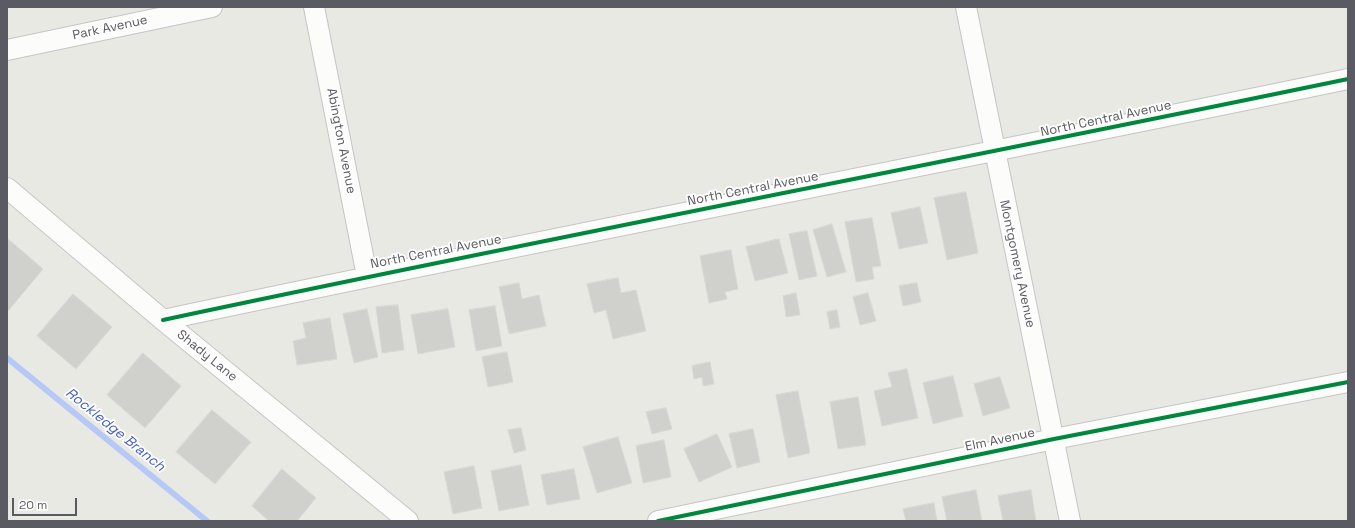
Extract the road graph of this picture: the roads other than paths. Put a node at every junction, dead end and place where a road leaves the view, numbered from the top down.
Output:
1 (212, 7) edge
2 (314, 7) edge
3 (966, 7) edge
4 (7, 50) edge
5 (1348, 79) edge
6 (994, 152) junction
7 (7, 188) edge
8 (368, 276) junction
9 (163, 320) junction
10 (1348, 382) edge
11 (1054, 439) junction
12 (408, 521) edge
13 (658, 521) edge
14 (1070, 521) edge

1 - 4 street, Park Avenue
2 - 8 street, Abington Avenue
3 - 6 street, Montgomery Avenue
5 - 6 street, North Central Avenue
6 - 8 street, North Central Avenue
6 - 11 street, Montgomery Avenue
7 - 9 street, Shady Lane
8 - 9 street, North Central Avenue
9 - 12 street, Shady Lane
10 - 11 street, Elm Avenue
11 - 13 street, Elm Avenue
11 - 14 street, Montgomery Avenue

